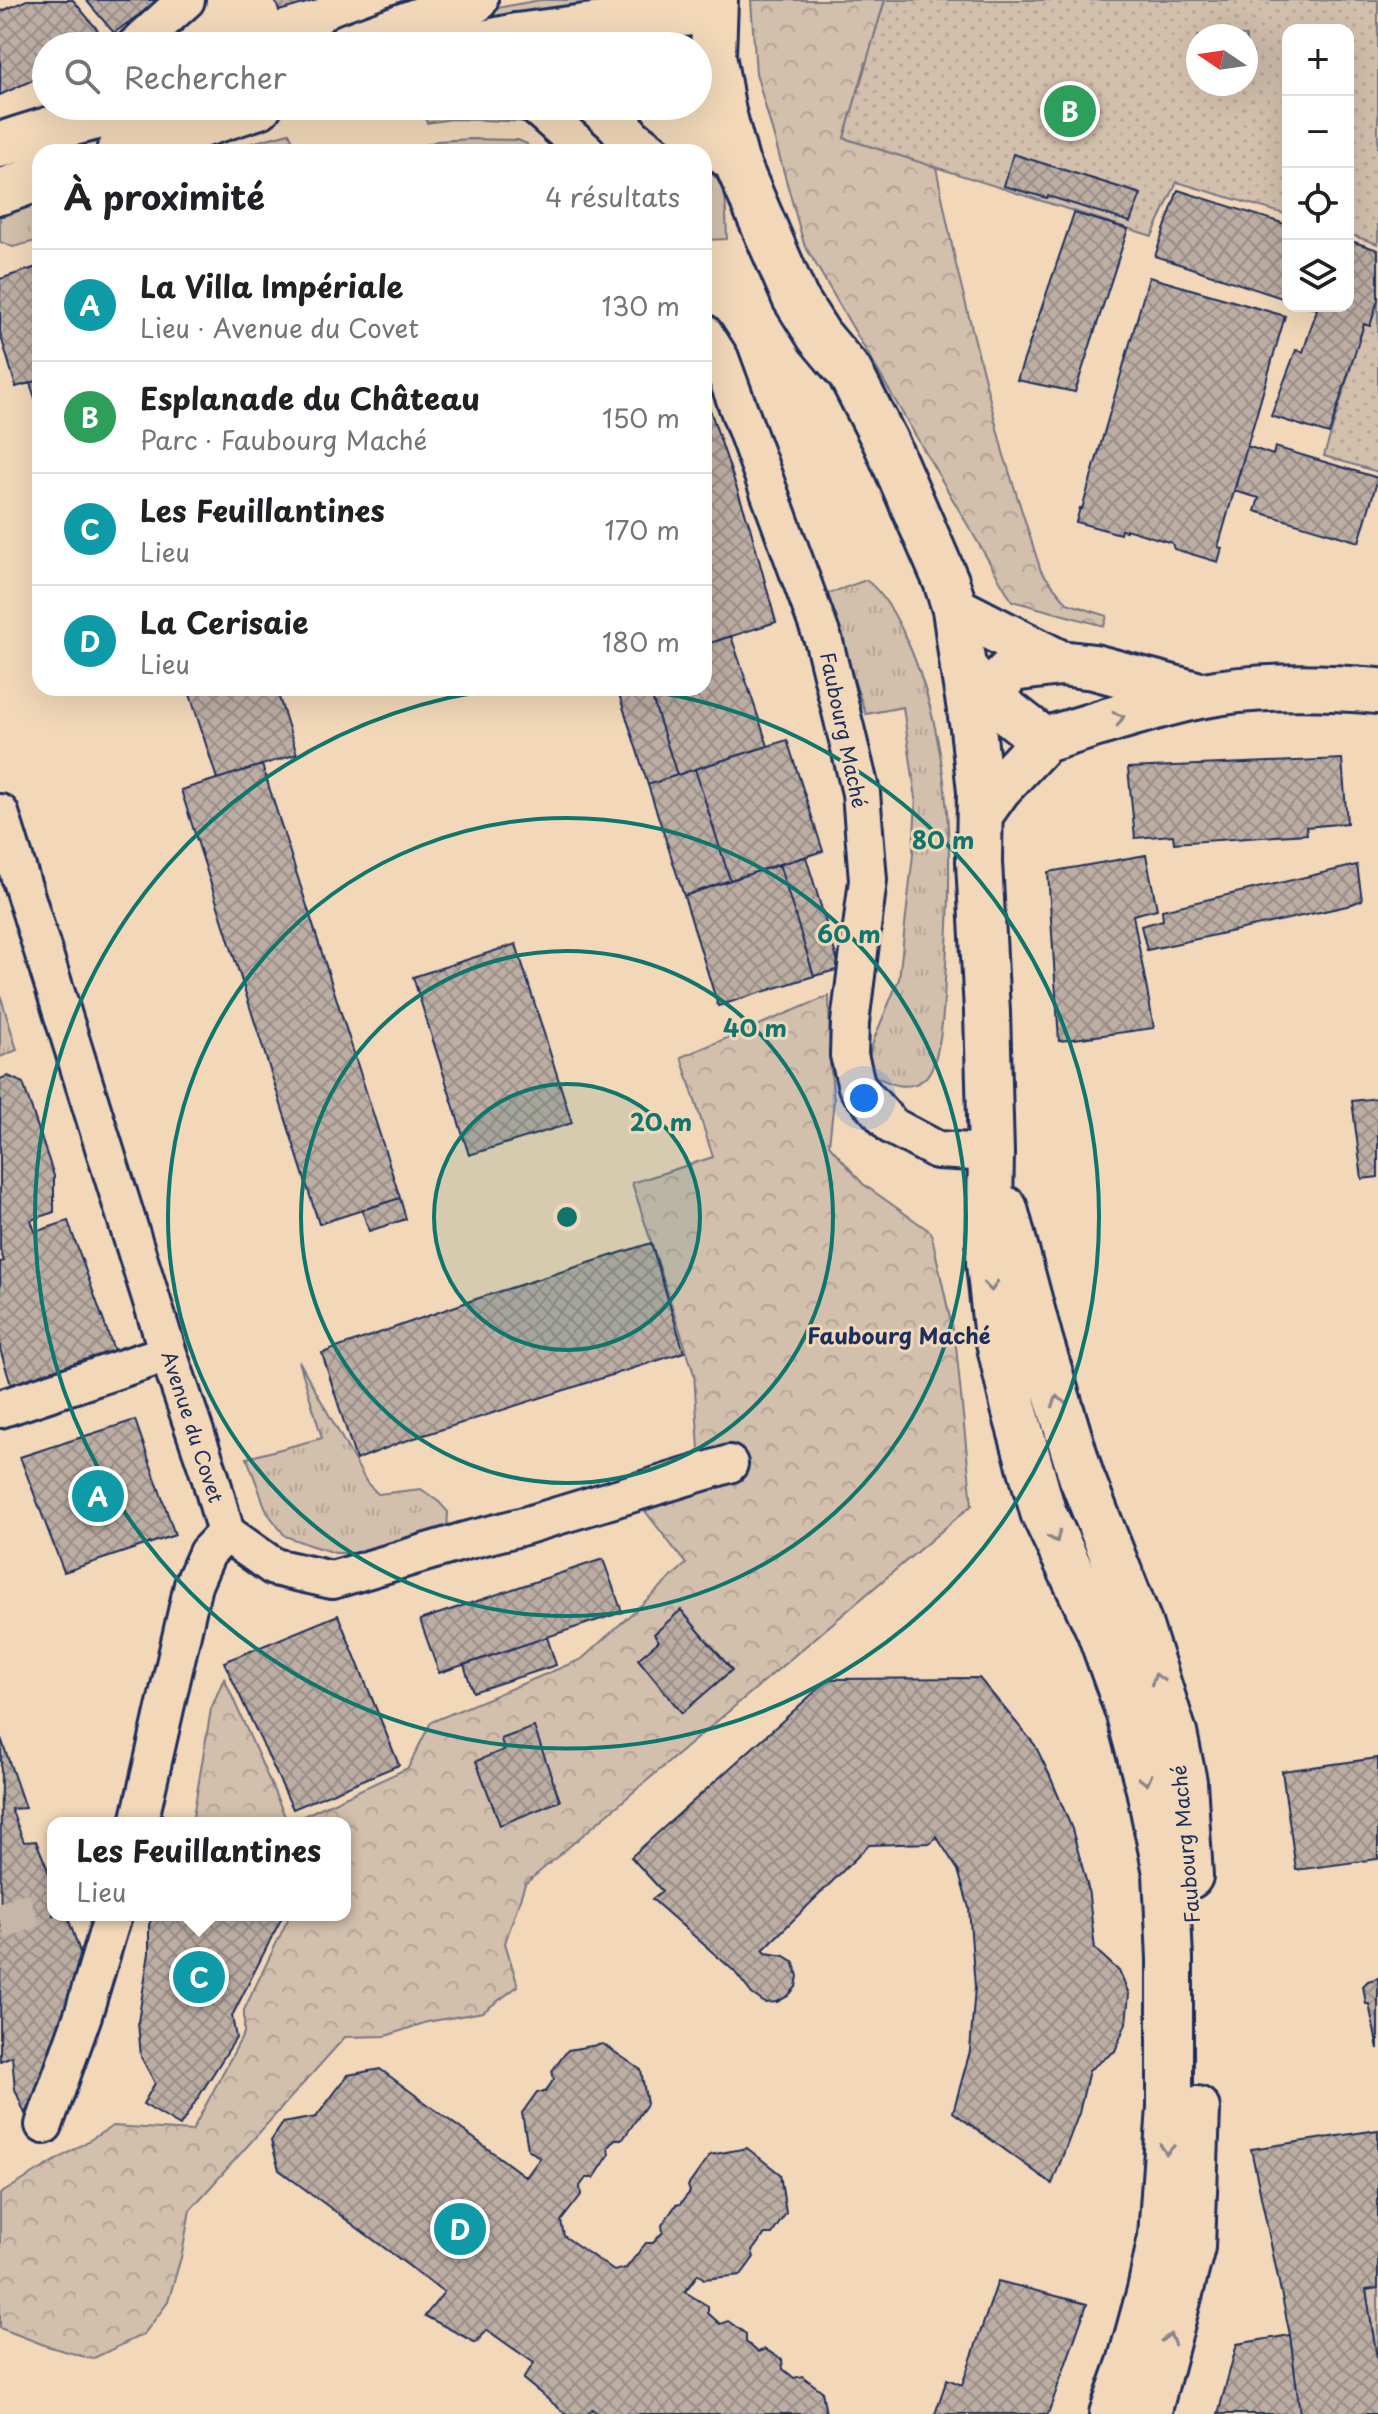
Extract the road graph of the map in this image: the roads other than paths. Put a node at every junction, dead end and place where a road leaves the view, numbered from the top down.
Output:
1 (186, 0) edge
2 (475, 0) edge
3 (714, 5) edge
4 (151, 32) edge
5 (387, 32) edge
6 (575, 32) edge
7 (144, 120) edge
8 (551, 120) edge
9 (682, 120) edge
10 (111, 124) edge
11 (578, 144) edge
12 (0, 145) edge
13 (736, 161) junction
14 (32, 181) edge
15 (0, 192) edge
16 (712, 346) edge
17 (955, 609) junction
18 (1060, 663) junction
19 (1378, 691) edge
20 (1202, 696) junction
21 (974, 697) junction
22 (1044, 740) junction
23 (0, 813) edge
24 (981, 813) junction
25 (991, 1153) junction
26 (168, 1353) junction
27 (0, 1409) edge
28 (729, 1464) dead end
29 (226, 1533) junction
30 (140, 1817) edge
31 (111, 1921) edge
32 (44, 2125) dead end
33 (1112, 2414) edge
34 (1148, 2414) edge

1 - 4 street
2 - 5 street
3 - 6 street
3 - 13 street, Faubourg Maché
7 - 10 street
8 - 11 street
9 - 13 street
10 - 12 street
13 - 17 street, Faubourg Maché
14 - 15 street
16 - 25 street, Faubourg Maché
17 - 18 street
17 - 21 street, Faubourg Maché
18 - 20 street
18 - 21 street
19 - 20 street
22 -> 20 street
21 - 22 street
21 - 24 street, Faubourg Maché
22 - 24 street
23 - 26 street, Avenue du Covet
24 - 25 street, Faubourg Maché
25 -> 33 street, Faubourg Maché
34 -> 25 street, Faubourg Maché
26 - 27 street
26 - 29 street, Avenue du Covet
28 - 29 street
29 - 30 street
31 - 32 street

